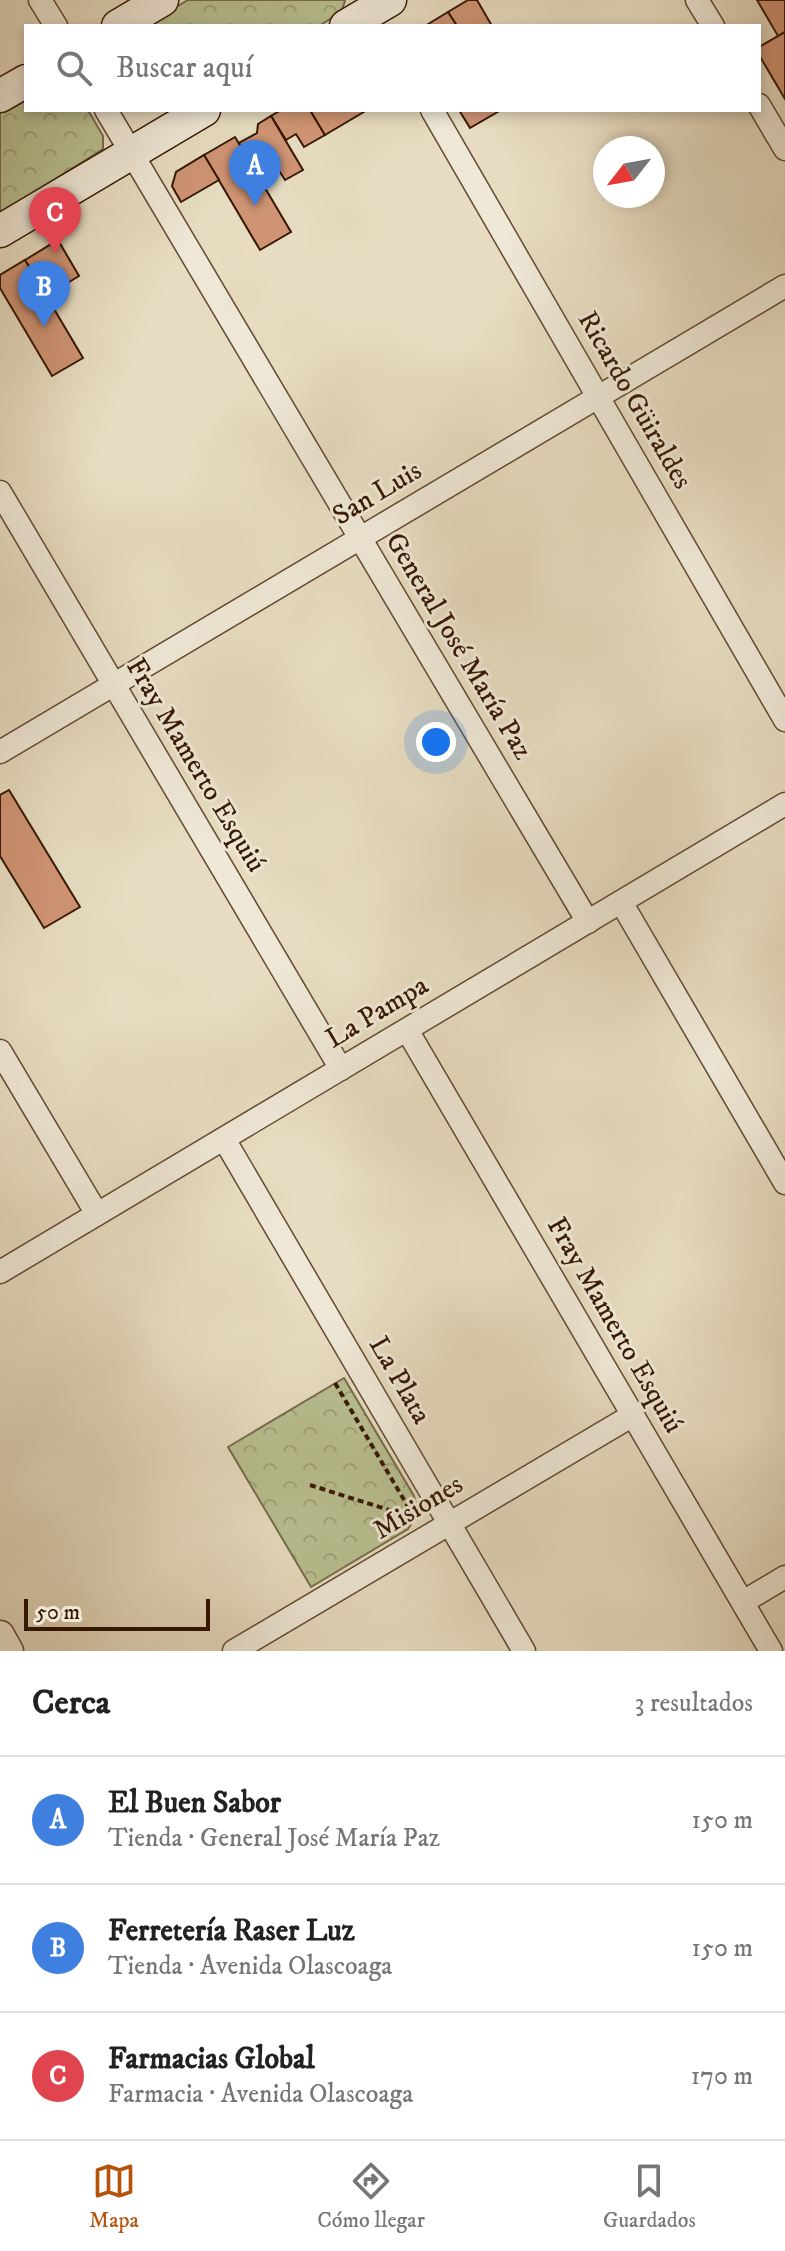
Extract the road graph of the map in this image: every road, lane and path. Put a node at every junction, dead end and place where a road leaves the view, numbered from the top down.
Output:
1 (40, 0) edge
2 (162, 0) edge
3 (697, 0) edge
4 (379, 9) edge
5 (55, 24) edge
6 (121, 24) edge
7 (350, 24) edge
8 (712, 24) edge
9 (24, 82) edge
10 (0, 96) edge
11 (761, 108) edge
12 (107, 112) edge
13 (201, 112) edge
14 (433, 112) edge
15 (785, 149) edge
16 (131, 153) junction
17 (0, 231) edge
18 (785, 286) edge
19 (598, 397) junction
20 (0, 492) edge
21 (360, 539) junction
22 (114, 684) junction
23 (785, 720) edge
24 (0, 752) edge
25 (785, 804) edge
26 (621, 902) junction
27 (588, 922) junction
28 (407, 1030) junction
29 (0, 1051) edge
30 (341, 1069) junction
31 (224, 1139) junction
32 (785, 1183) edge
33 (97, 1214) junction
34 (0, 1272) edge
35 (335, 1383) dead end
36 (633, 1415) junction
37 (310, 1485) dead end
38 (408, 1516) junction
39 (449, 1523) junction
40 (394, 1530) dead end
41 (785, 1577) edge
42 (743, 1602) junction
43 (0, 1635) edge
44 (267, 1643) edge
45 (9, 1651) edge
46 (234, 1651) edge
47 (524, 1651) edge
48 (771, 1651) edge

1 - 5 street
2 - 6 main road
3 - 8 street
4 - 7 main road
9 - 10 main road
11 - 15 street
12 - 16 street, General José María Paz
13 - 16 main road
14 - 19 street, Ricardo Güiraldes
16 - 17 main road
16 - 21 street, General José María Paz
18 - 19 street, San Luis
19 - 21 street, San Luis
19 - 23 street, Ricardo Güiraldes
20 - 22 street, Fray Mamerto Esquiú
21 - 22 street, San Luis
21 - 27 street, General José María Paz
22 - 24 street, San Luis
22 - 30 street, Fray Mamerto Esquiú
25 - 26 street, La Pampa
26 - 27 street, La Pampa
26 - 32 street
27 - 28 street, La Pampa
28 - 30 street, La Pampa
28 - 36 street, Fray Mamerto Esquiú
29 - 33 street
30 - 31 street, La Pampa
31 - 33 street, La Pampa
31 - 39 street, La Plata
33 - 34 street, La Pampa
35 - 38 path
36 - 39 street, Misiones
36 - 42 street, Fray Mamerto Esquiú
37 - 38 path
38 - 40 path
39 - 44 street, Misiones
39 - 47 street, La Plata
41 - 42 street
42 - 48 street, Fray Mamerto Esquiú
43 - 45 street
44 - 46 street, Misiones

